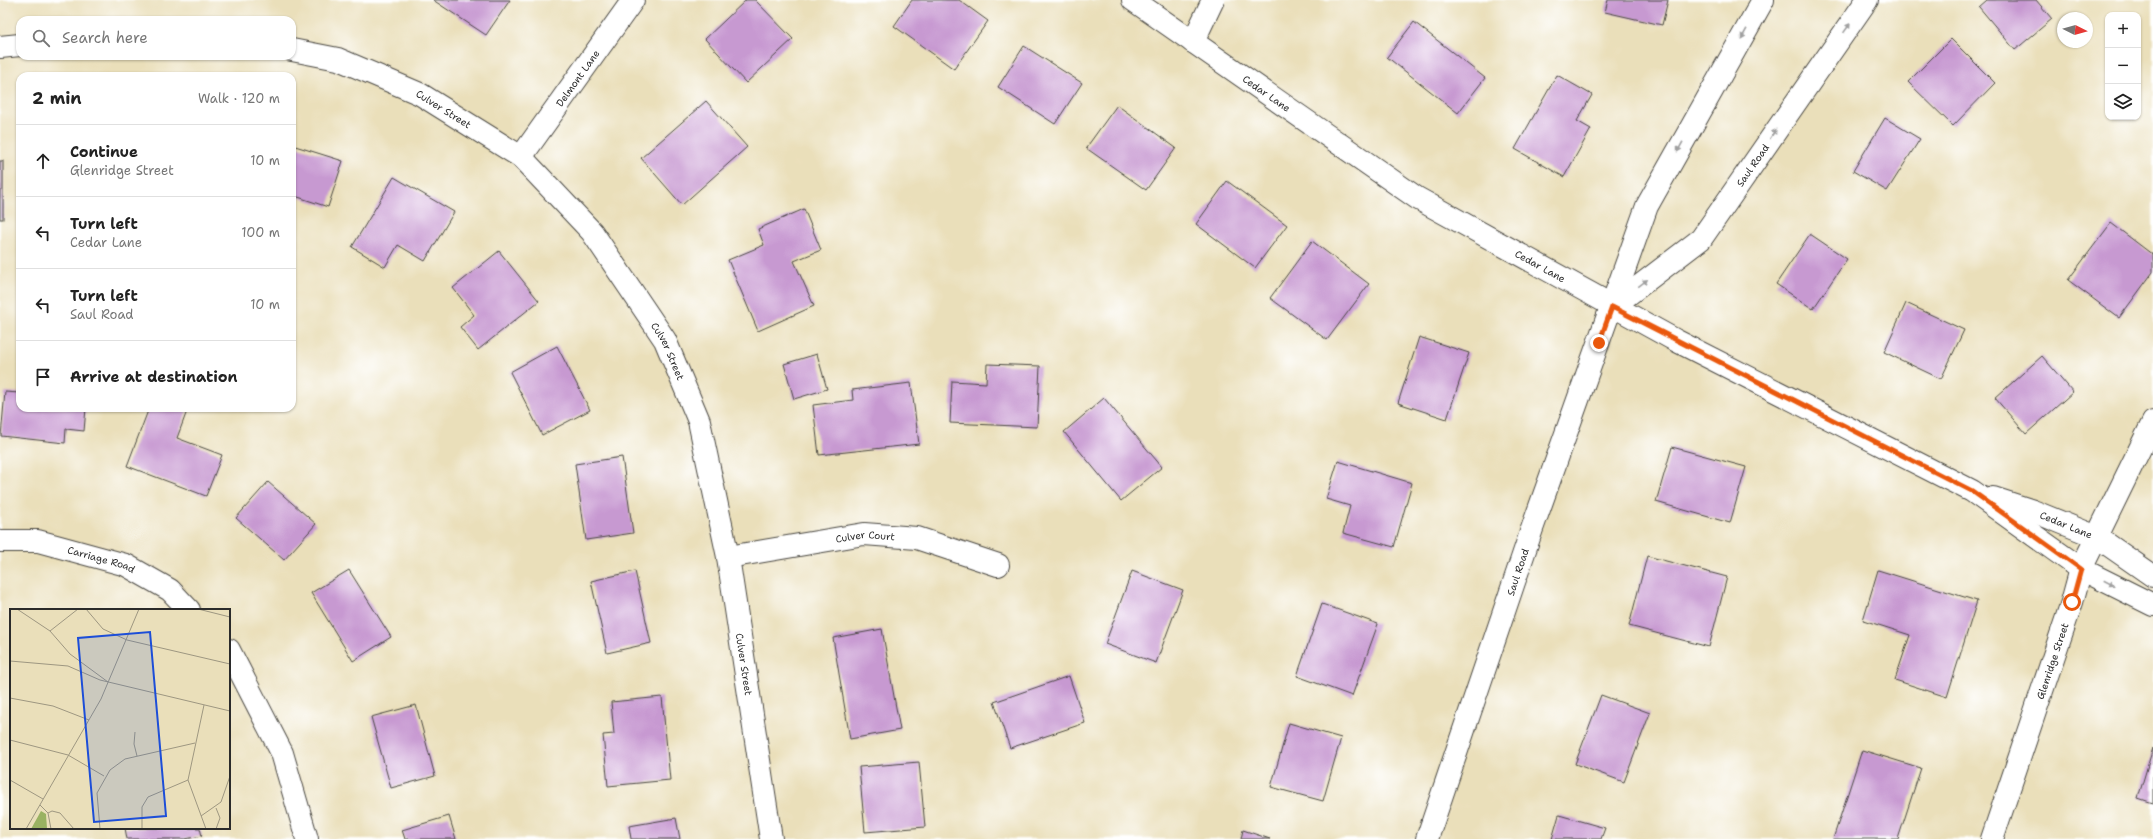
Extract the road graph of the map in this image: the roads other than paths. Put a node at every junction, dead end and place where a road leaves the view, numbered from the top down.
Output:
1 (633, 0) edge
2 (1133, 0) edge
3 (1213, 0) edge
4 (1763, 0) edge
5 (1867, 0) edge
6 (1193, 42) junction
7 (16, 45) edge
8 (0, 47) edge
9 (296, 51) edge
10 (521, 157) junction
11 (1612, 307) junction
12 (2153, 422) edge
13 (1972, 491) junction
14 (2097, 537) junction
15 (0, 541) edge
16 (728, 557) junction
17 (998, 565) dead end
18 (2081, 569) junction
19 (2153, 576) edge
20 (2153, 605) edge
21 (189, 609) edge
22 (230, 652) edge
23 (307, 839) edge
24 (770, 839) edge
25 (1427, 839) edge
26 (1992, 839) edge

1 - 10 street, Delmont Lane
2 - 6 street, Cedar Lane
3 - 6 street
4 -> 11 street, Saul Road
11 -> 5 street, Saul Road
6 - 11 street, Cedar Lane
7 - 8 street
9 - 10 street, Culver Street
10 - 16 street, Culver Street
11 - 13 street, Cedar Lane
11 - 25 street, Saul Road
12 - 14 street, Glenridge Street
13 - 14 street, Cedar Lane
13 - 18 street, Cedar Lane
14 - 18 street, Glenridge Street
14 - 19 street, Cedar Lane
15 - 21 street, Carriage Road
16 - 17 street, Culver Court
16 - 24 street, Culver Street
18 -> 20 street, Cedar Lane
18 - 26 street, Glenridge Street
22 - 23 street

